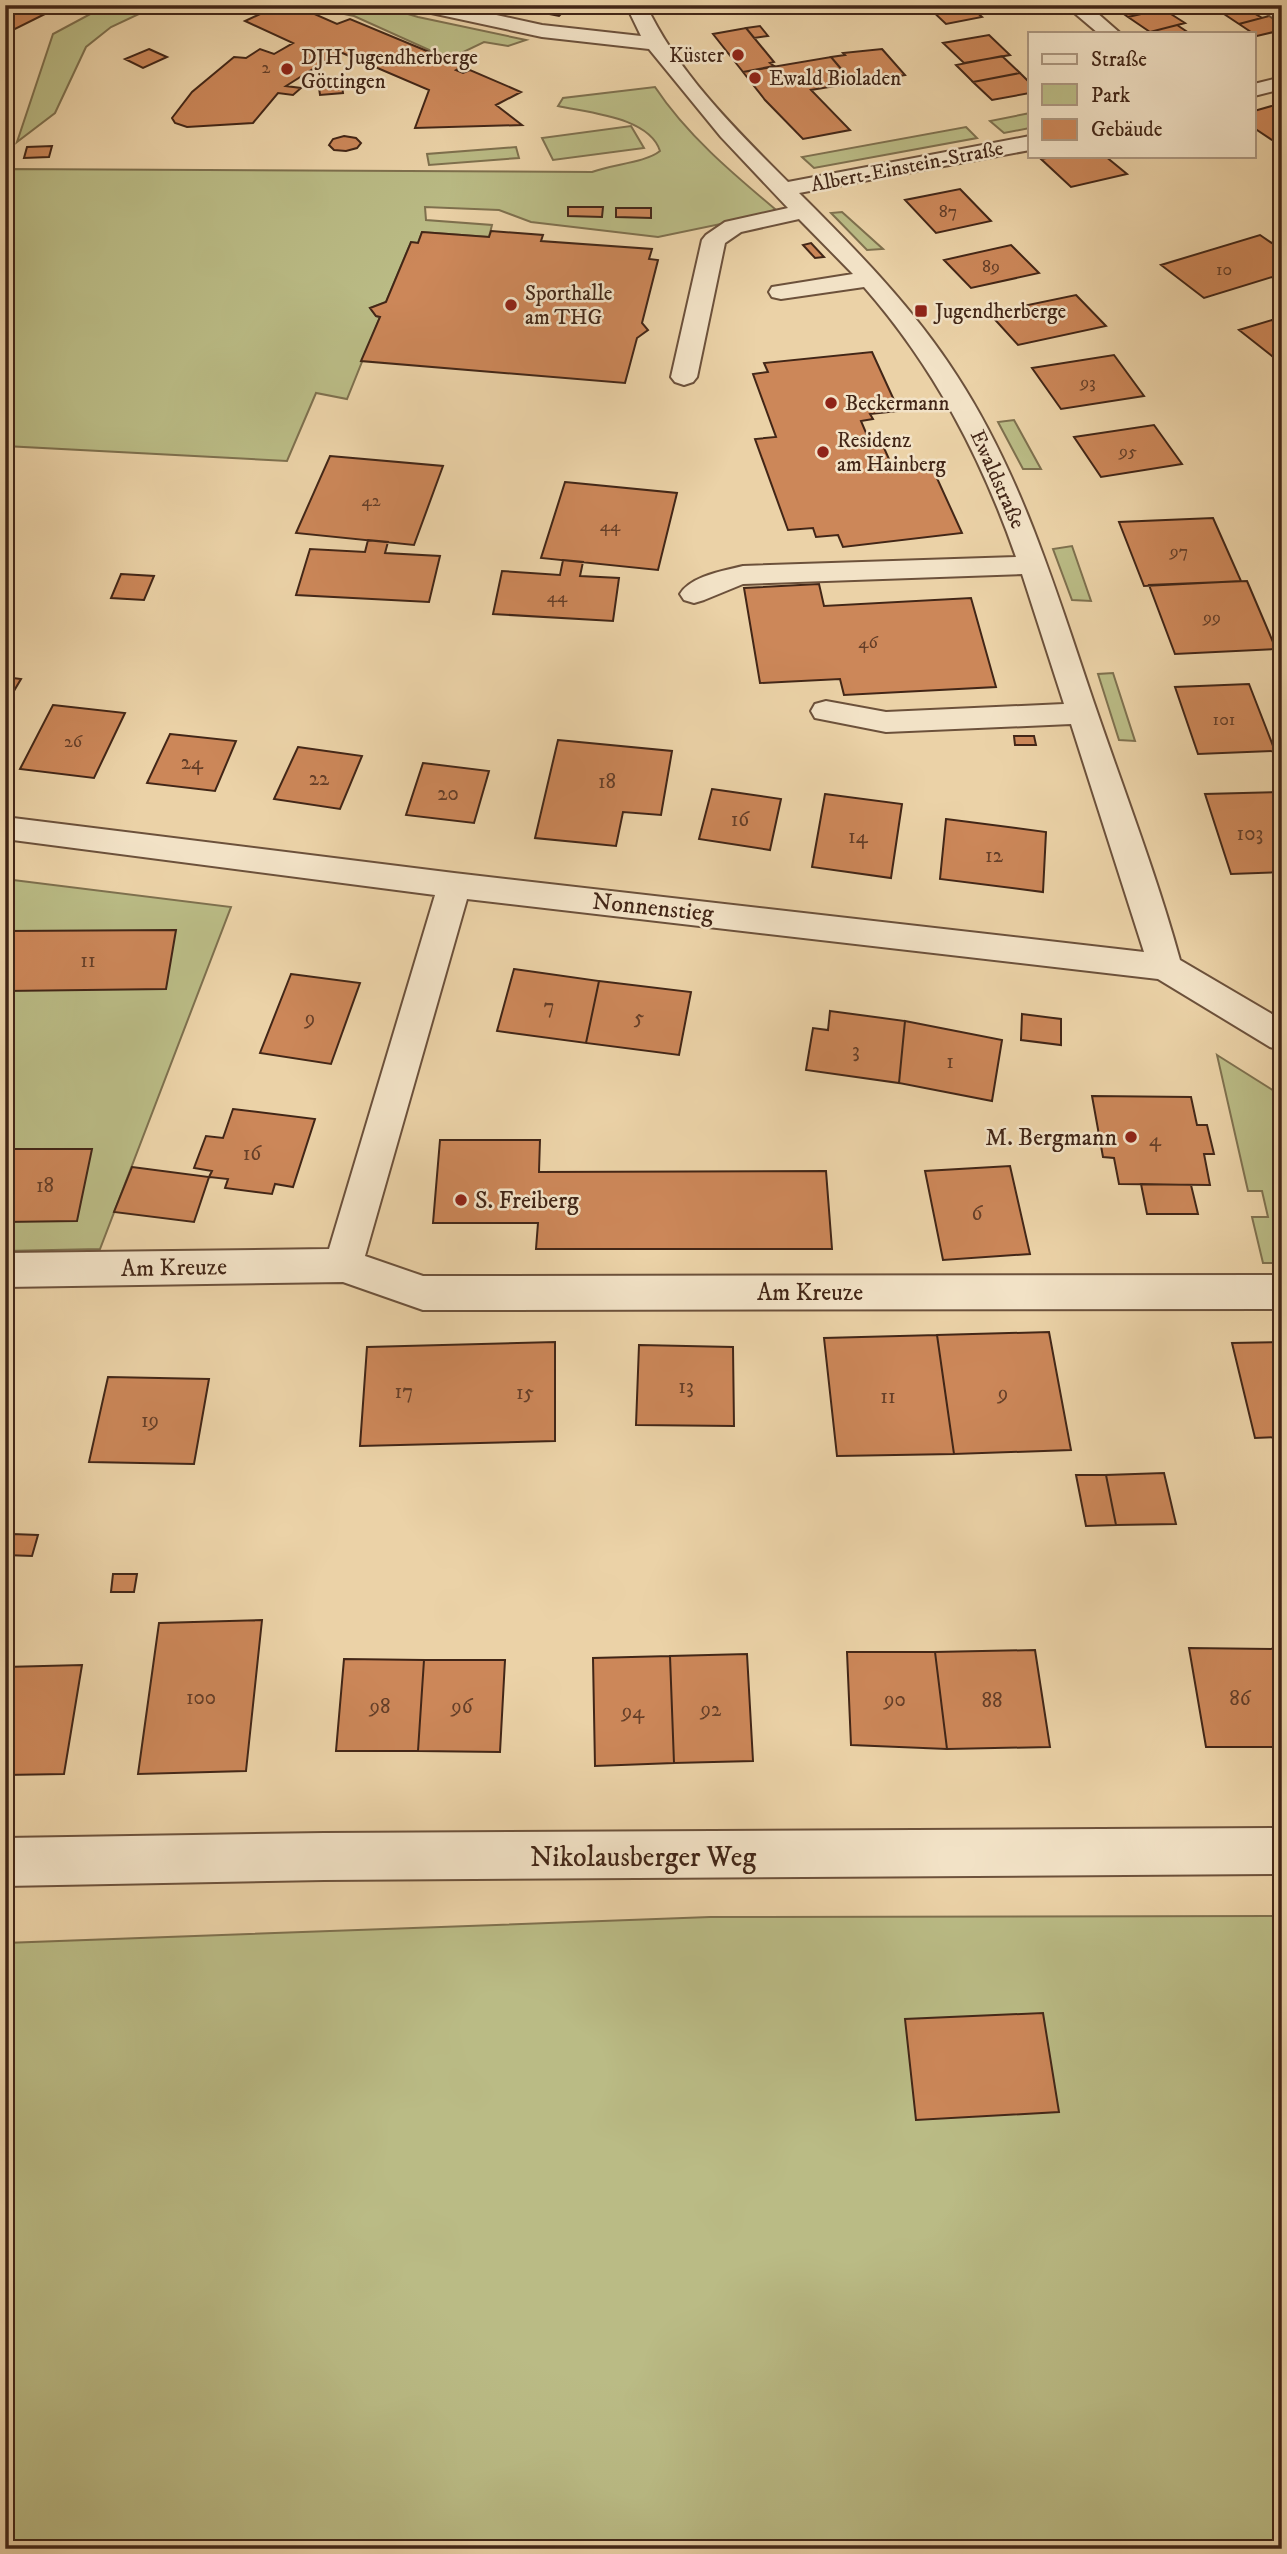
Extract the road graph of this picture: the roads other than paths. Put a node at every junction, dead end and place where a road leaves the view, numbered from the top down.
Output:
1 (422, 5) edge
2 (636, 5) edge
3 (1075, 5) edge
4 (1266, 5) edge
5 (1282, 15) edge
6 (1109, 32) edge
7 (656, 44) junction
8 (1282, 83) edge
9 (1256, 90) edge
10 (1028, 143) edge
11 (784, 189) junction
12 (806, 211) junction
13 (871, 279) junction
14 (781, 292) dead end
15 (684, 377) dead end
16 (1033, 565) junction
17 (694, 594) dead end
18 (826, 711) dead end
19 (1083, 713) junction
20 (5, 828) edge
21 (454, 885) junction
22 (1165, 967) junction
23 (1282, 1037) edge
24 (343, 1265) junction
25 (5, 1270) edge
26 (1282, 1292) edge
27 (1282, 1851) edge
28 (5, 1862) edge

1 - 7 street
2 - 7 street, Ewaldstraße
3 - 6 street
4 - 5 street
7 - 11 street, Ewaldstraße
8 - 9 street
10 - 11 street, Albert-Einstein-Straße
11 - 12 street, Ewaldstraße
12 - 13 street, Ewaldstraße
12 - 15 street
13 - 14 street
13 - 16 street, Ewaldstraße
16 - 17 street
16 - 19 street, Ewaldstraße
18 - 19 street
19 - 22 street, Ewaldstraße
20 - 21 street, Nonnenstieg
21 - 22 street, Nonnenstieg
21 - 24 street
22 - 23 street, Nonnenstieg
24 - 25 street, Am Kreuze
24 - 26 street, Am Kreuze
27 - 28 street, Nikolausberger Weg

